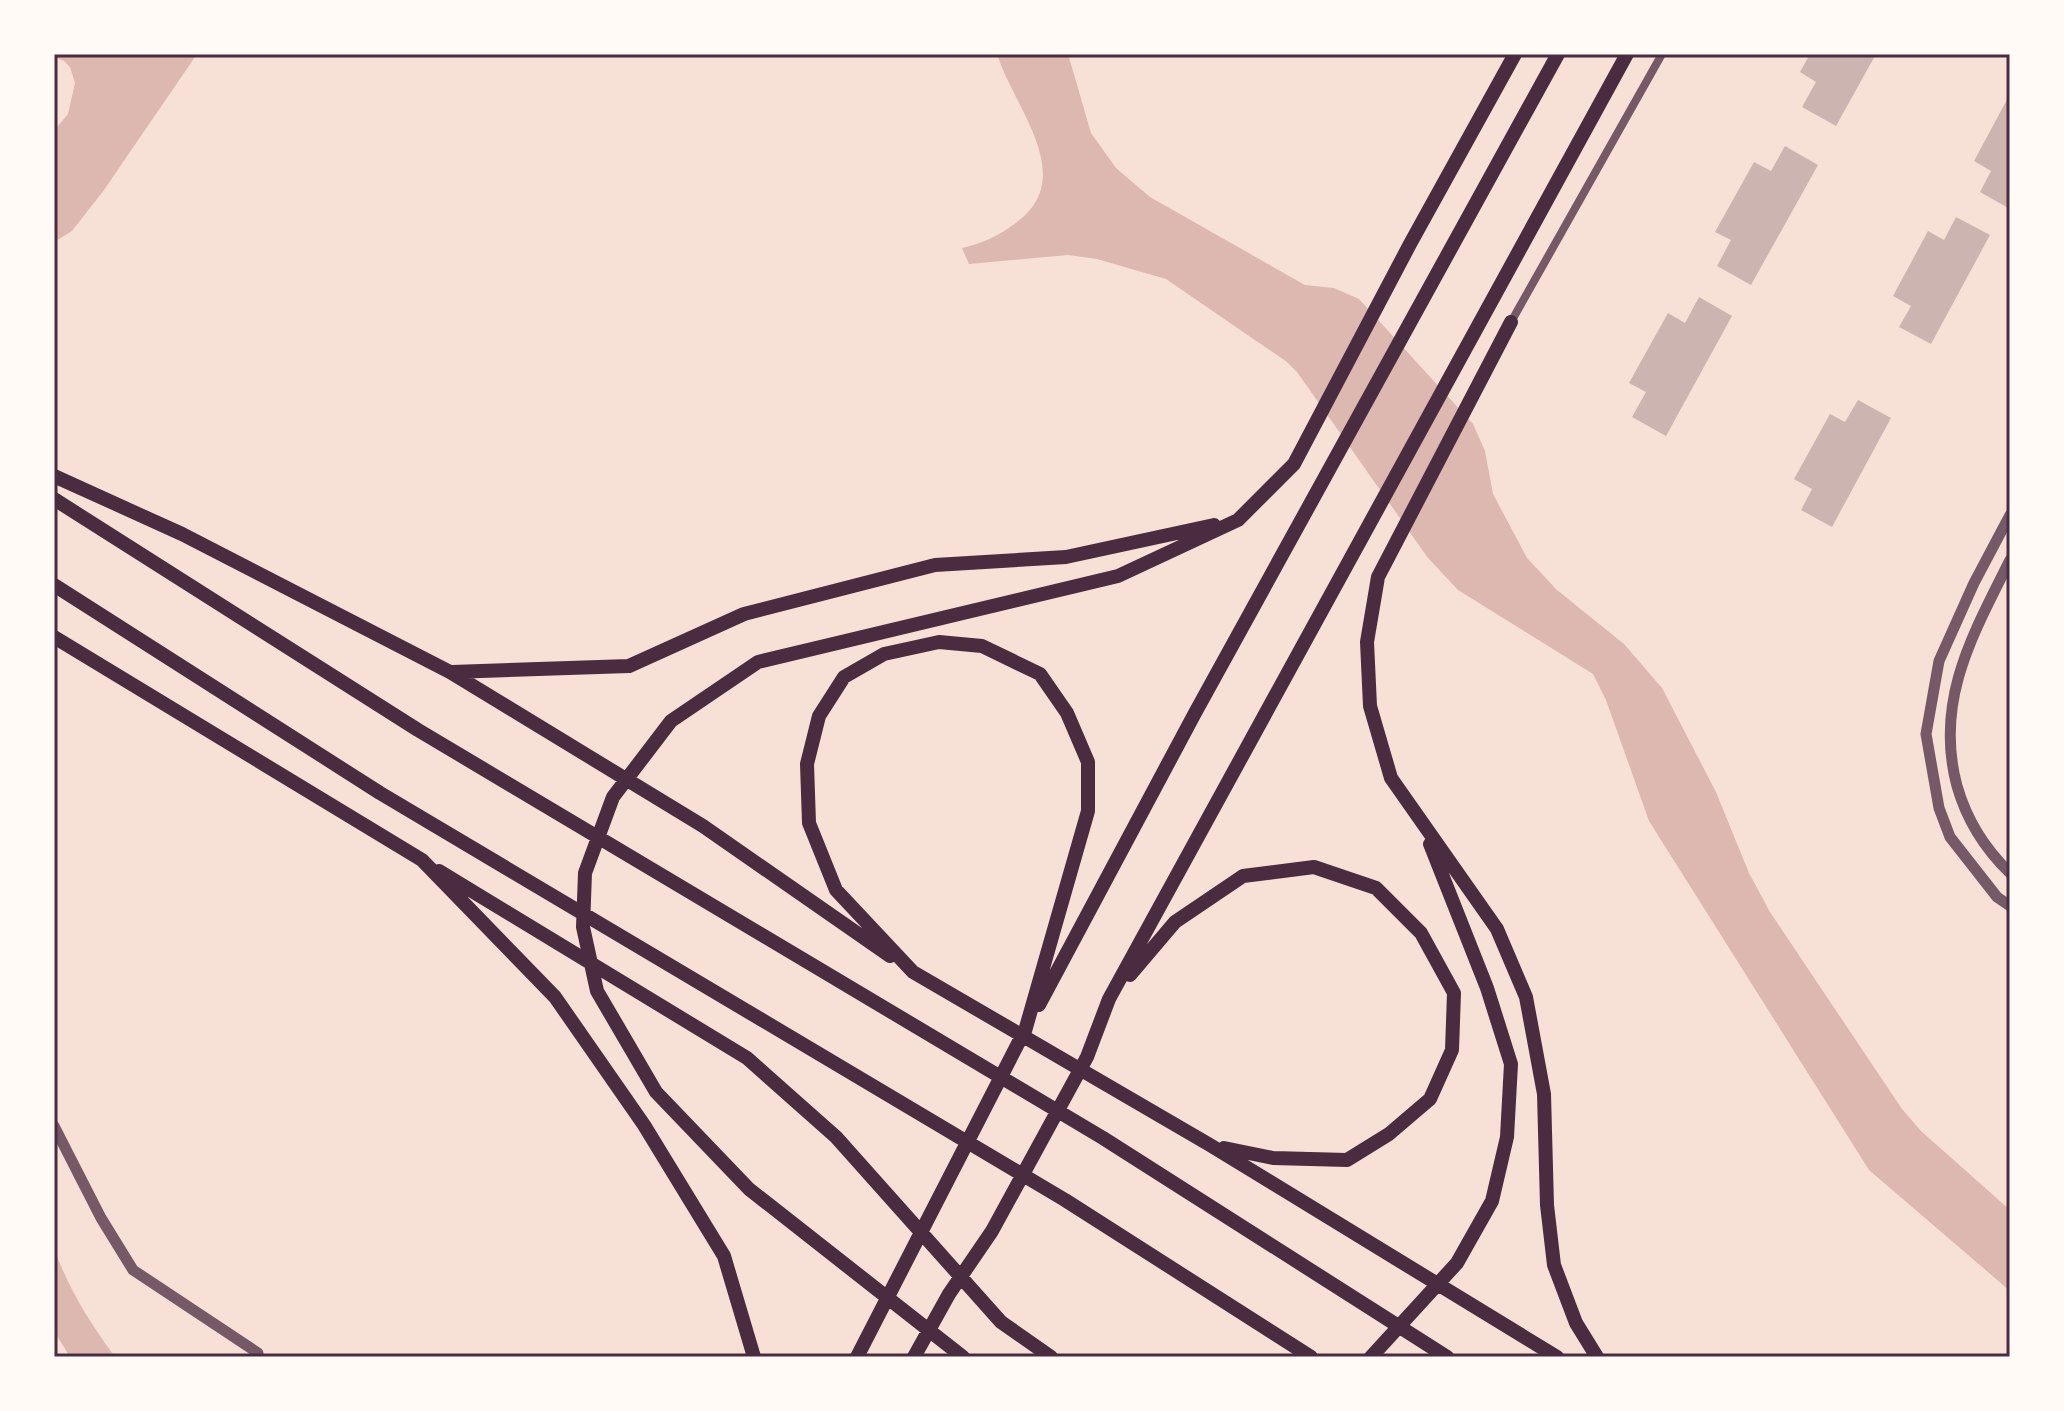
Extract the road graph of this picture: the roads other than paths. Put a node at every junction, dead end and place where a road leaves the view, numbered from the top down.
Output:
1 (1515, 54) edge
2 (1558, 54) edge
3 (1627, 54) edge
4 (1662, 54) edge
5 (1511, 322) joint
6 (54, 476) edge
7 (54, 499) edge
8 (2010, 515) edge
9 (1238, 520) junction
10 (2010, 560) edge
11 (54, 585) edge
12 (54, 638) edge
13 (450, 672) junction
14 (1421, 822) junction
15 (422, 860) junction
16 (2010, 873) edge
17 (2010, 906) edge
18 (913, 972) junction
19 (1109, 999) junction
20 (1025, 1031) junction
21 (54, 1126) edge
22 (1210, 1145) junction
23 (257, 1356) edge
24 (754, 1357) edge
25 (857, 1357) edge
26 (914, 1357) edge
27 (963, 1357) edge
28 (1051, 1357) edge
29 (1311, 1357) edge
30 (1371, 1357) edge
31 (1447, 1357) edge
32 (1557, 1357) edge
33 (1597, 1357) edge

1 - 9 main road
2 - 20 main road
3 - 19 main road
4 - 5 street
5 - 14 main road
6 - 13 main road
7 - 31 main road
8 - 17 street
9 - 13 main road
9 - 27 main road
10 - 16 street
11 - 29 main road
12 - 15 main road
13 - 18 main road
14 - 30 main road
14 - 33 main road
15 - 24 main road
15 - 28 main road
18 - 20 main road
18 - 22 main road
19 - 22 main road
19 - 26 main road
20 - 25 main road
21 - 23 street
22 - 32 main road

